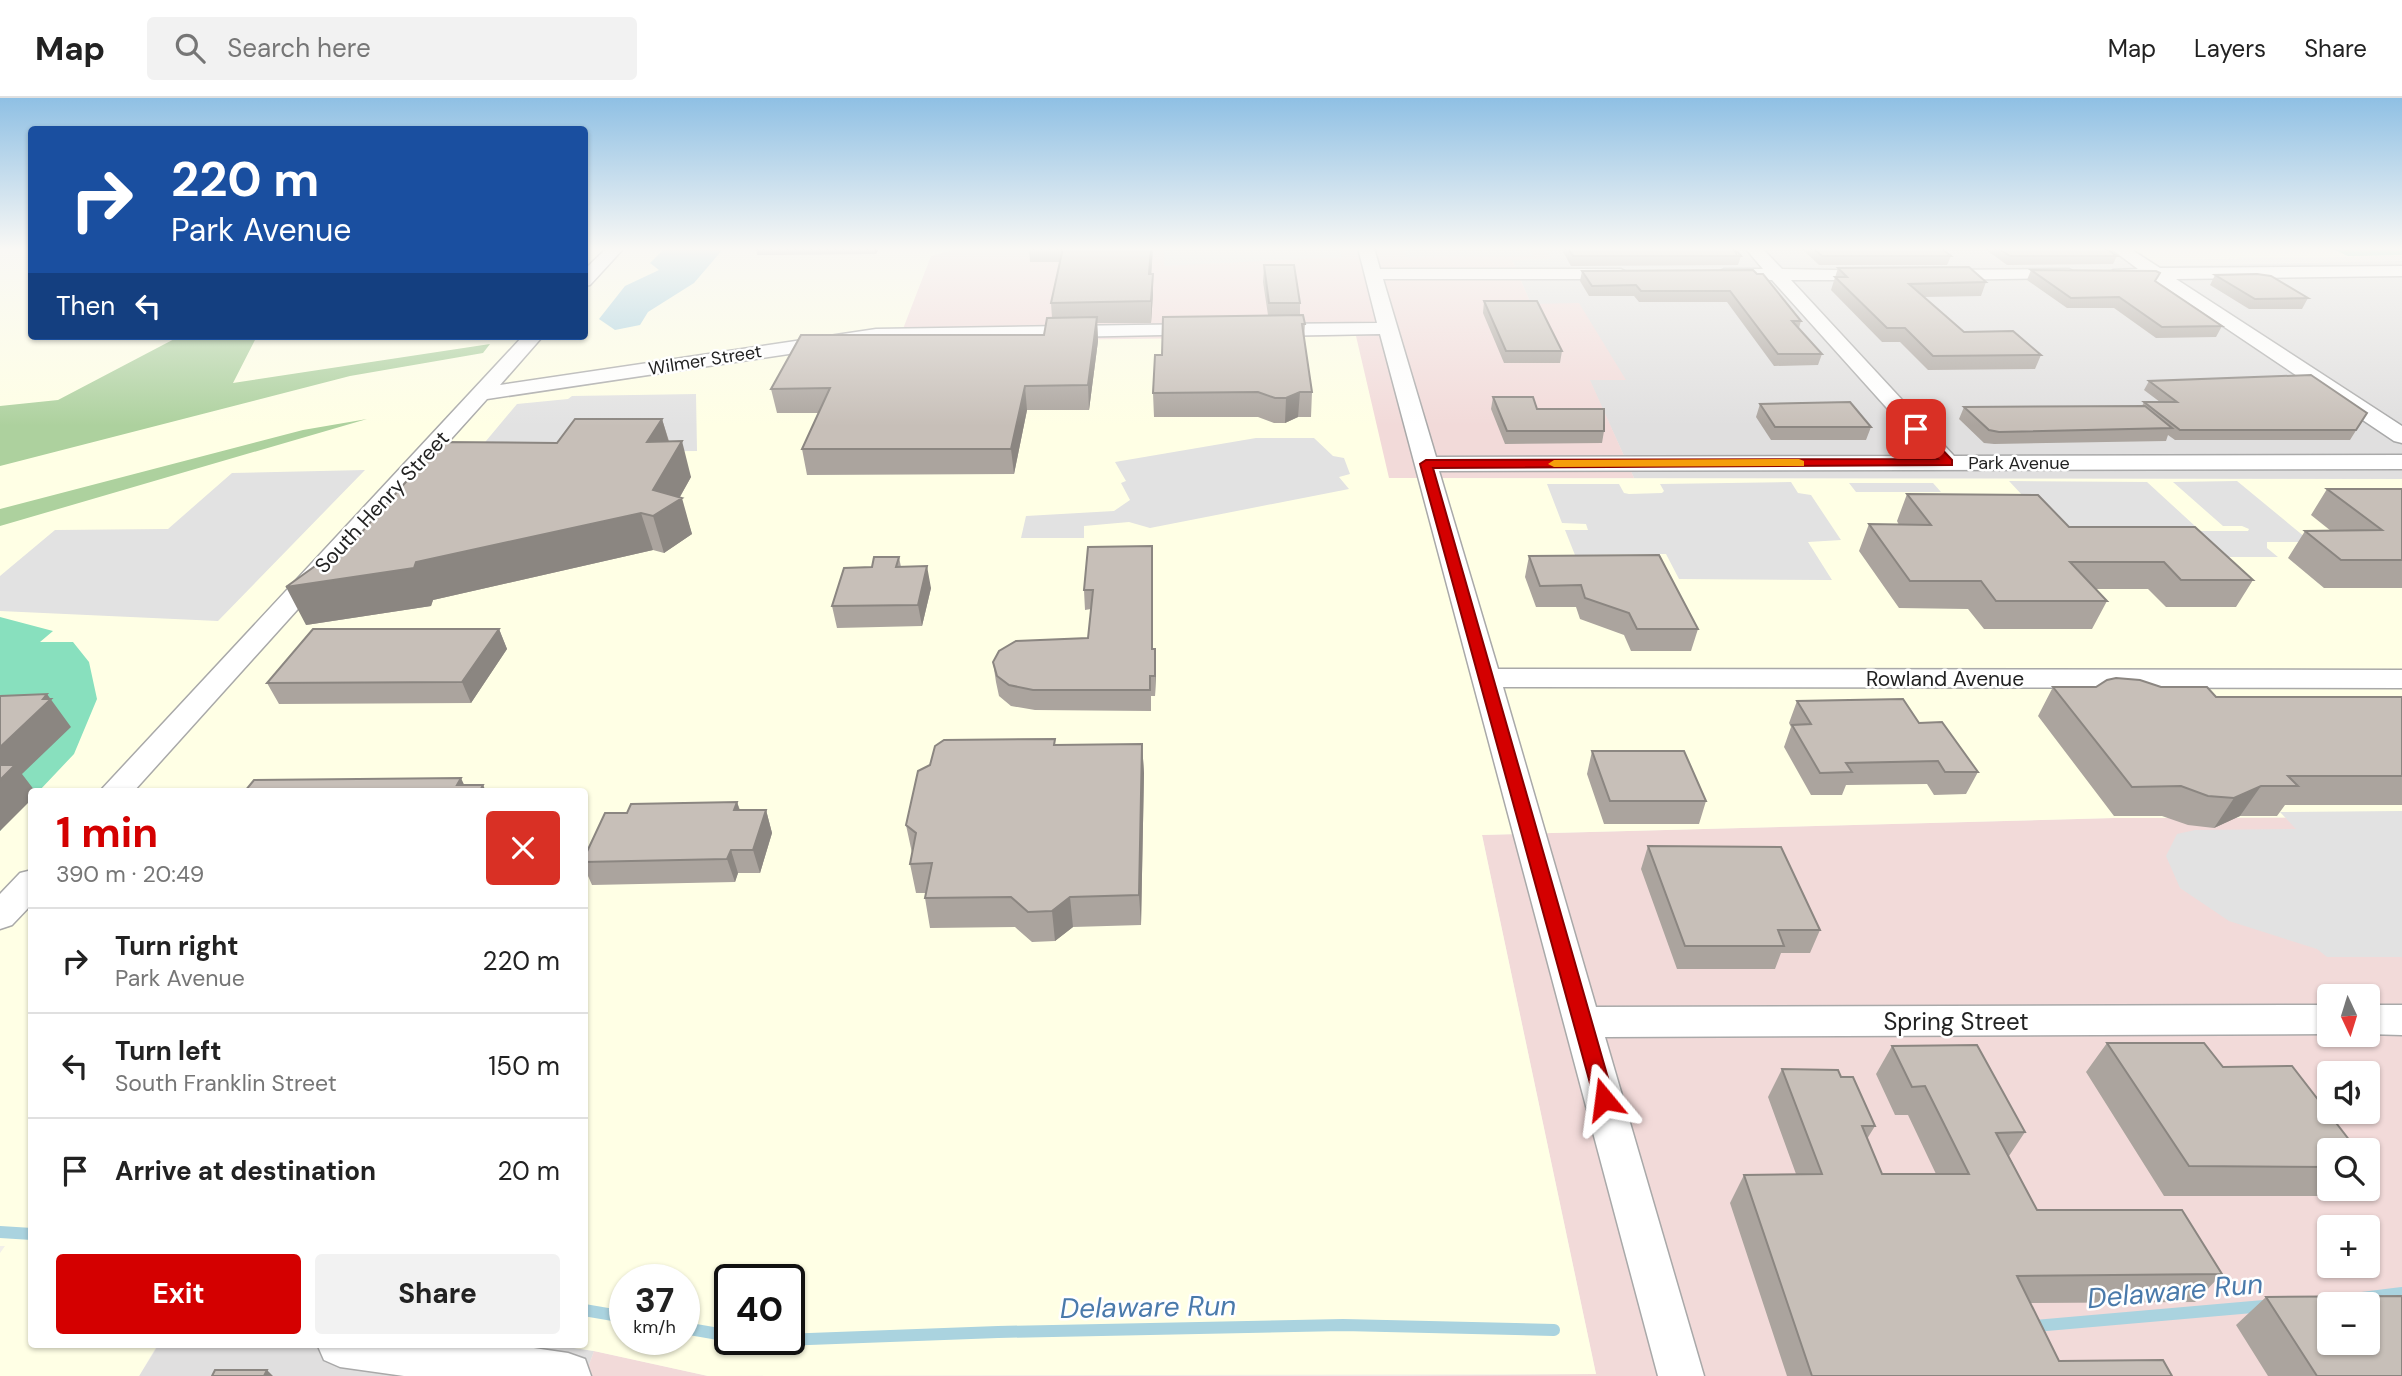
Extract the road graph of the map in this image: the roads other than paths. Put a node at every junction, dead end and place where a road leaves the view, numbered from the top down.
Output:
1 (1382, 308) edge
2 (1806, 308) edge
3 (2210, 308) edge
4 (1388, 328) junction
5 (530, 340) edge
6 (484, 393) junction
7 (2402, 436) edge
8 (2402, 462) edge
9 (1948, 463) junction
10 (1426, 464) junction
11 (1488, 678) junction
12 (2402, 679) edge
13 (119, 788) edge
14 (28, 886) edge
15 (0, 916) edge
16 (2317, 1020) edge
17 (2380, 1020) edge
18 (2402, 1020) edge
19 (1582, 1022) junction
20 (368, 1348) edge
21 (568, 1376) edge
22 (1681, 1376) edge

1 - 4 street
2 - 9 street
3 - 7 street
4 - 6 street, Wilmer Street
4 - 10 street
5 - 6 street, South Henry Street
6 - 13 street, South Henry Street
8 - 9 street, Park Avenue
9 - 10 street, Park Avenue
10 - 11 street
11 - 12 street, Rowland Avenue
11 - 19 street
14 - 15 street
16 - 19 street, Spring Street
17 - 18 street
19 - 22 street
20 - 21 street

